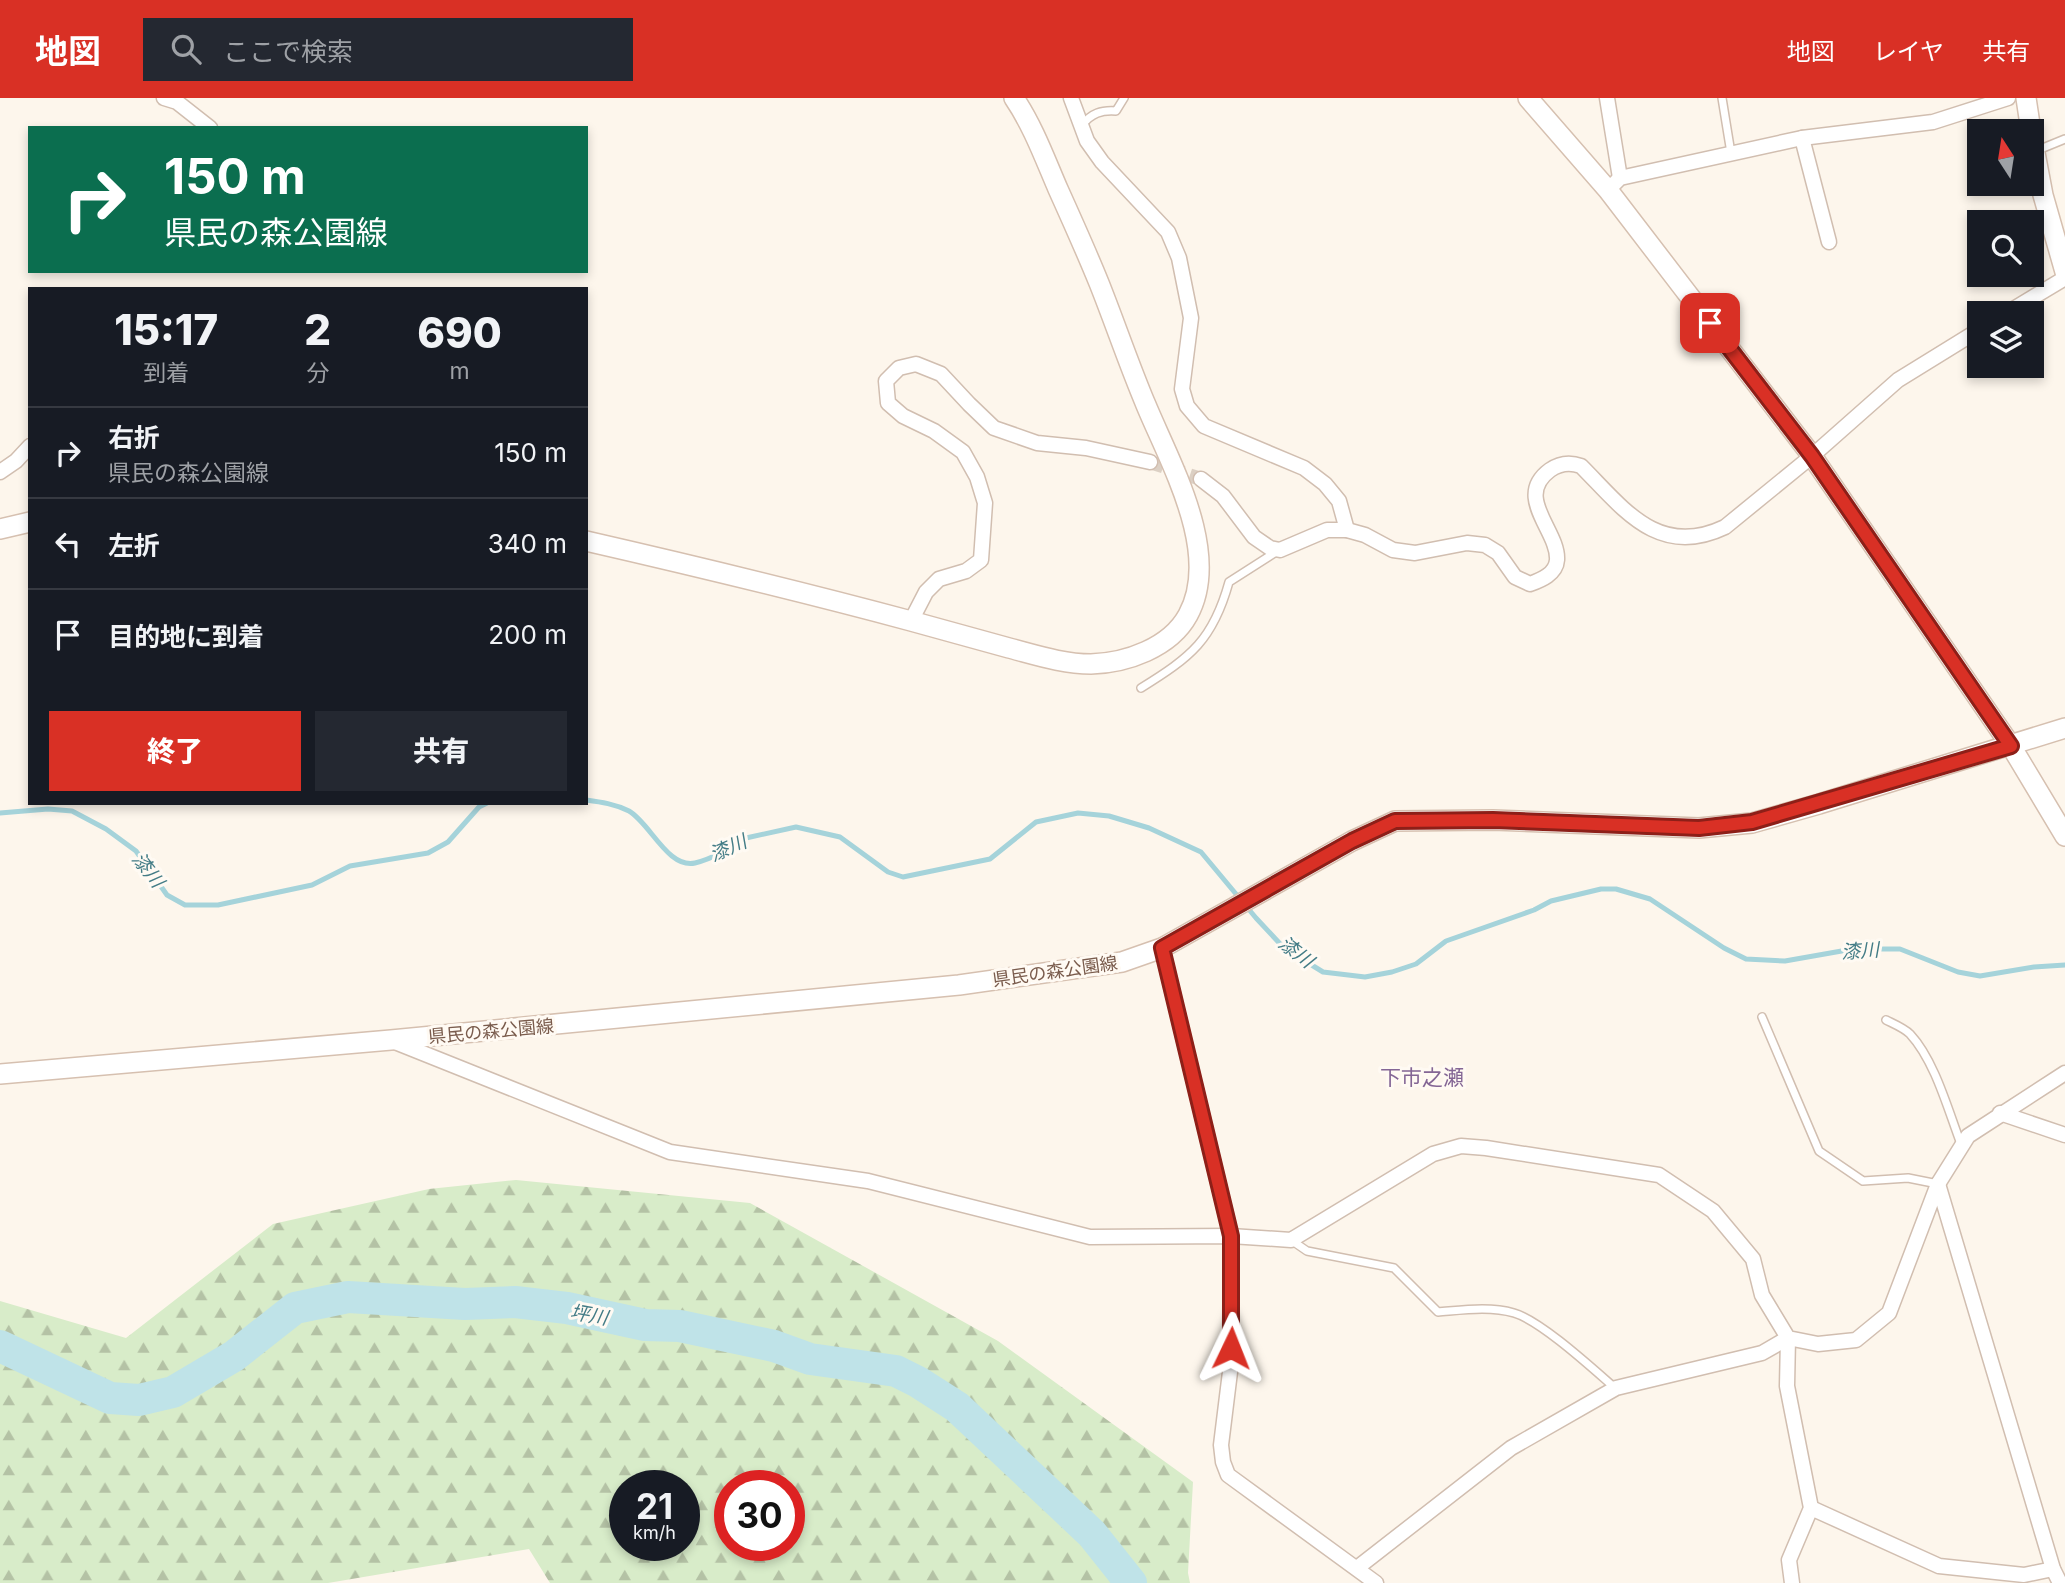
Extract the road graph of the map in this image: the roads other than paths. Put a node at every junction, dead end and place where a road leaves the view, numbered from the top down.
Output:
1 (164, 98) edge
2 (1014, 98) edge
3 (1070, 98) edge
4 (1125, 98) edge
5 (1528, 98) edge
6 (1607, 98) edge
7 (1722, 98) edge
8 (2008, 98) edge
9 (2026, 98) edge
10 (2029, 119) edge
11 (207, 126) edge
12 (1082, 126) junction
13 (1802, 138) junction
14 (2065, 139) edge
15 (2044, 143) edge
16 (1731, 153) junction
17 (1614, 184) junction
18 (2044, 196) edge
19 (1829, 242) dead end
20 (2065, 272) edge
21 (2065, 278) edge
22 (2027, 301) edge
23 (1967, 337) edge
24 (28, 448) edge
25 (1812, 456) junction
26 (1150, 463) tunnel mouth
27 (0, 472) edge
28 (1201, 479) tunnel mouth
29 (28, 522) edge
30 (0, 529) edge
31 (1347, 530) junction
32 (588, 541) edge
33 (1280, 550) junction
34 (911, 621) junction
35 (1140, 688) dead end
36 (2065, 728) edge
37 (2011, 746) junction
38 (2065, 836) edge
39 (1162, 948) junction
40 (1762, 1017) dead end
41 (1886, 1020) dead end
42 (391, 1040) junction
43 (2065, 1073) edge
44 (0, 1074) edge
45 (2000, 1113) junction
46 (2065, 1135) edge
47 (1962, 1145) junction
48 (1938, 1184) junction
49 (1231, 1236) junction
50 (1291, 1240) junction
51 (1788, 1338) junction
52 (1616, 1388) junction
53 (1811, 1508) junction
54 (1357, 1568) junction
55 (2053, 1569) junction
56 (1376, 1583) edge
57 (1792, 1583) edge
58 (2060, 1583) edge

1 - 11 street
2 - 34 street
3 - 12 street
4 - 12 lane
5 - 17 street
6 - 17 street
7 - 16 lane
8 - 13 street
9 - 10 street
12 - 31 street
13 - 16 street
13 - 19 street
14 - 15 lane
16 - 17 street
17 - 25 street
18 - 20 street
21 - 22 street
23 - 25 street
24 - 27 street
25 - 31 street
25 - 37 street
26 - 34 street
28 - 33 street
29 - 30 street
31 - 33 street
32 - 34 street
33 - 35 lane
36 - 37 street, 県民の森公園線
37 - 38 street
37 - 39 street, 県民の森公園線
39 - 42 street, 県民の森公園線
39 - 49 street
40 - 48 lane
41 - 47 lane
42 - 44 street, 県民の森公園線
42 - 49 street
43 - 45 street
45 - 46 street
45 - 47 street
47 - 48 street
48 - 51 street
48 - 55 street
49 - 50 street
49 - 54 street
50 - 51 street
50 - 52 lane
51 - 52 street
51 - 53 street
52 - 54 street
53 - 55 street
53 - 57 street
54 - 56 street
55 - 58 street

